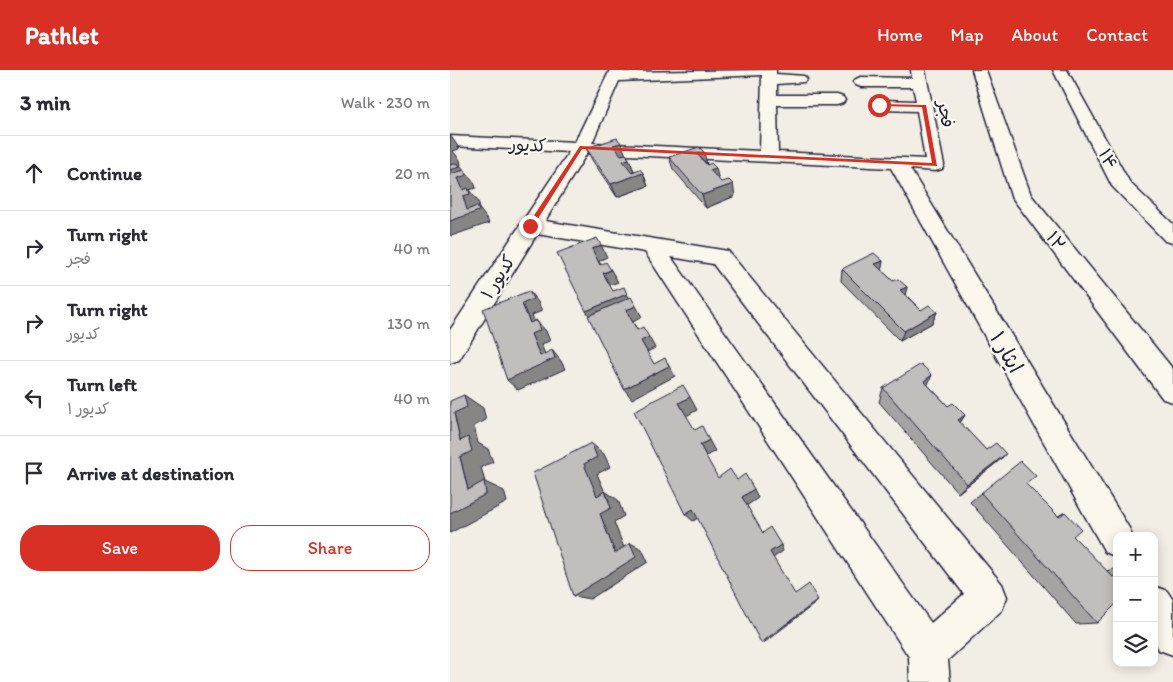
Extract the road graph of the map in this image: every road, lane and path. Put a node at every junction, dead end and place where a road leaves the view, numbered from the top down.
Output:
1 (979, 70) edge
2 (1060, 70) edge
3 (768, 73) edge
4 (616, 74) edge
5 (919, 77) edge
6 (799, 79) dead end
7 (861, 82) dead end
8 (769, 100) junction
9 (837, 100) dead end
10 (879, 105) dead end
11 (925, 106) junction
12 (450, 141) edge
13 (580, 148) junction
14 (769, 157) junction
15 (897, 163) junction
16 (936, 165) joint
17 (530, 226) junction
18 (1173, 236) edge
19 (652, 246) junction
20 (450, 352) edge
21 (1173, 390) edge
22 (1113, 533) edge
23 (1158, 611) edge
24 (1173, 636) edge
25 (929, 667) edge

1 - 21 street, ۱۲
2 - 18 street, ۱۴
3 - 4 street
3 - 6 street
3 - 8 street
4 - 13 street, کدیور ۱
5 - 7 street
5 - 11 street, فجر
8 - 9 street
8 - 14 street
10 - 11 street
11 - 16 street, فجر
12 - 13 street, کدیور
13 - 14 street, کدیور
13 - 17 street, کدیور ۱
14 - 15 street, کدیور
15 - 16 street, کدیور
15 - 22 street, ایثار ۱
17 - 19 street
17 - 20 street, کدیور ۱
19 - 25 street
19 - 25 street
23 - 24 street

